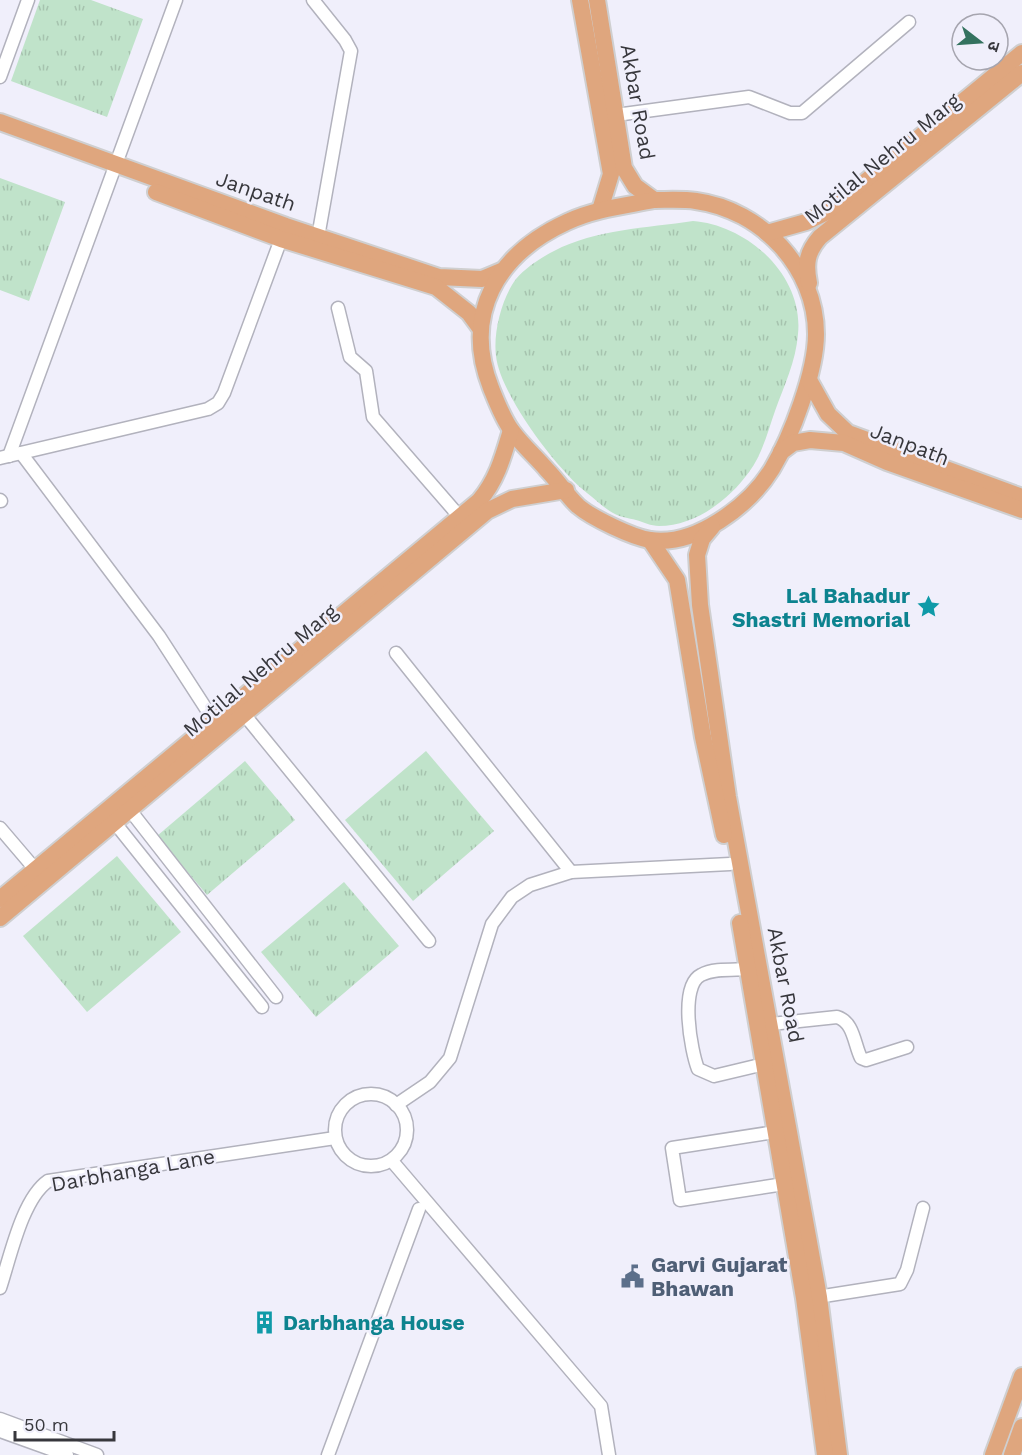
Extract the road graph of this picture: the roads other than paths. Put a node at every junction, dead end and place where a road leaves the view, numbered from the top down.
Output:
1 (28, 0) edge
2 (176, 0) edge
3 (313, 0) edge
4 (580, 0) edge
5 (597, 0) edge
6 (909, 22) dead end
7 (1022, 52) edge
8 (1022, 73) edge
9 (0, 77) edge
10 (616, 115) junction
11 (0, 122) edge
12 (0, 132) edge
13 (113, 170) junction
14 (654, 200) junction
15 (600, 210) junction
16 (284, 233) junction
17 (768, 233) junction
18 (318, 237) junction
19 (501, 272) junction
20 (811, 296) junction
21 (338, 308) dead end
22 (480, 328) junction
23 (809, 380) junction
24 (511, 430) junction
25 (781, 452) junction
26 (10, 456) edge
27 (566, 490) junction
28 (1022, 497) edge
29 (1022, 510) edge
30 (459, 516) junction
31 (712, 527) junction
32 (650, 540) junction
33 (396, 653) dead end
34 (239, 708) junction
35 (214, 721) junction
36 (120, 797) junction
37 (131, 810) junction
38 (110, 817) junction
39 (0, 828) edge
40 (730, 864) junction
41 (35, 869) junction
42 (571, 872) junction
43 (0, 898) edge
44 (0, 918) edge
45 (429, 941) dead end
46 (748, 969) junction
47 (276, 997) dead end
48 (262, 1007) dead end
49 (771, 1024) junction
50 (907, 1047) dead end
51 (764, 1064) junction
52 (396, 1105) junction
53 (775, 1132) junction
54 (335, 1138) junction
55 (392, 1161) junction
56 (784, 1184) junction
57 (923, 1208) dead end
58 (419, 1209) dead end
59 (0, 1288) edge
60 (811, 1298) junction
61 (1022, 1376) edge
62 (0, 1419) edge
63 (1022, 1427) edge
64 (0, 1431) edge
65 (67, 1455) edge
66 (97, 1455) edge
67 (328, 1455) edge
68 (609, 1455) edge
69 (825, 1455) edge
70 (839, 1455) edge
71 (993, 1455) edge
72 (1012, 1455) edge

1 - 9 street
2 - 13 street
3 - 18 street
4 - 15 main road, Akbar Road
5 - 10 main road, Akbar Road
6 - 10 street
7 - 17 main road, Motilal Nehru Marg
8 - 20 main road, Motilal Nehru Marg
10 - 14 main road, Akbar Road
11 - 13 main road, Janpath
12 - 13 main road, Janpath
13 - 16 main road, Janpath
13 - 26 street
14 - 15 main road
14 - 17 main road
15 - 19 main road
16 - 18 main road, Janpath
16 - 22 main road, Janpath
16 - 26 street
17 - 20 main road
18 - 19 main road, Janpath
19 - 22 main road
20 - 23 main road, Motilal Nehru Marg
21 - 30 street
22 - 24 main road
23 - 25 main road, Motilal Nehru Marg
23 - 28 main road, Janpath
24 - 27 main road
24 - 30 main road, Motilal Nehru Marg
25 - 29 main road, Janpath
25 - 31 main road, Motilal Nehru Marg
26 - 35 street
27 - 32 main road
27 - 34 main road, Motilal Nehru Marg
30 - 34 main road, Motilal Nehru Marg
31 - 32 main road
31 - 49 main road, Akbar Road
32 - 40 main road, Akbar Road
33 - 42 street
34 - 35 main road, Motilal Nehru Marg
34 - 37 main road, Motilal Nehru Marg
34 - 45 street
35 - 36 main road, Motilal Nehru Marg
36 - 37 street
36 - 38 main road, Motilal Nehru Marg
37 - 38 main road, Motilal Nehru Marg
37 - 47 street
38 - 41 main road, Motilal Nehru Marg
38 - 44 main road, Motilal Nehru Marg
38 - 48 street
39 - 41 street
40 - 42 street
40 - 46 main road, Akbar Road
41 - 43 main road, Motilal Nehru Marg
42 - 52 street
46 - 51 main road, Akbar Road
46 - 51 street
49 - 50 street
49 - 60 main road, Akbar Road
51 - 53 main road, Akbar Road
52 - 54 street
52 - 55 street
53 - 56 main road, Akbar Road
53 - 56 street
54 - 55 street
54 - 59 street, Darbhanga Lane
55 - 68 street
56 - 60 main road, Akbar Road
57 - 60 street
58 - 67 street
60 - 69 main road, Akbar Road
60 - 70 main road, Akbar Road
61 - 71 main road
62 - 66 street
63 - 72 main road
64 - 65 street

